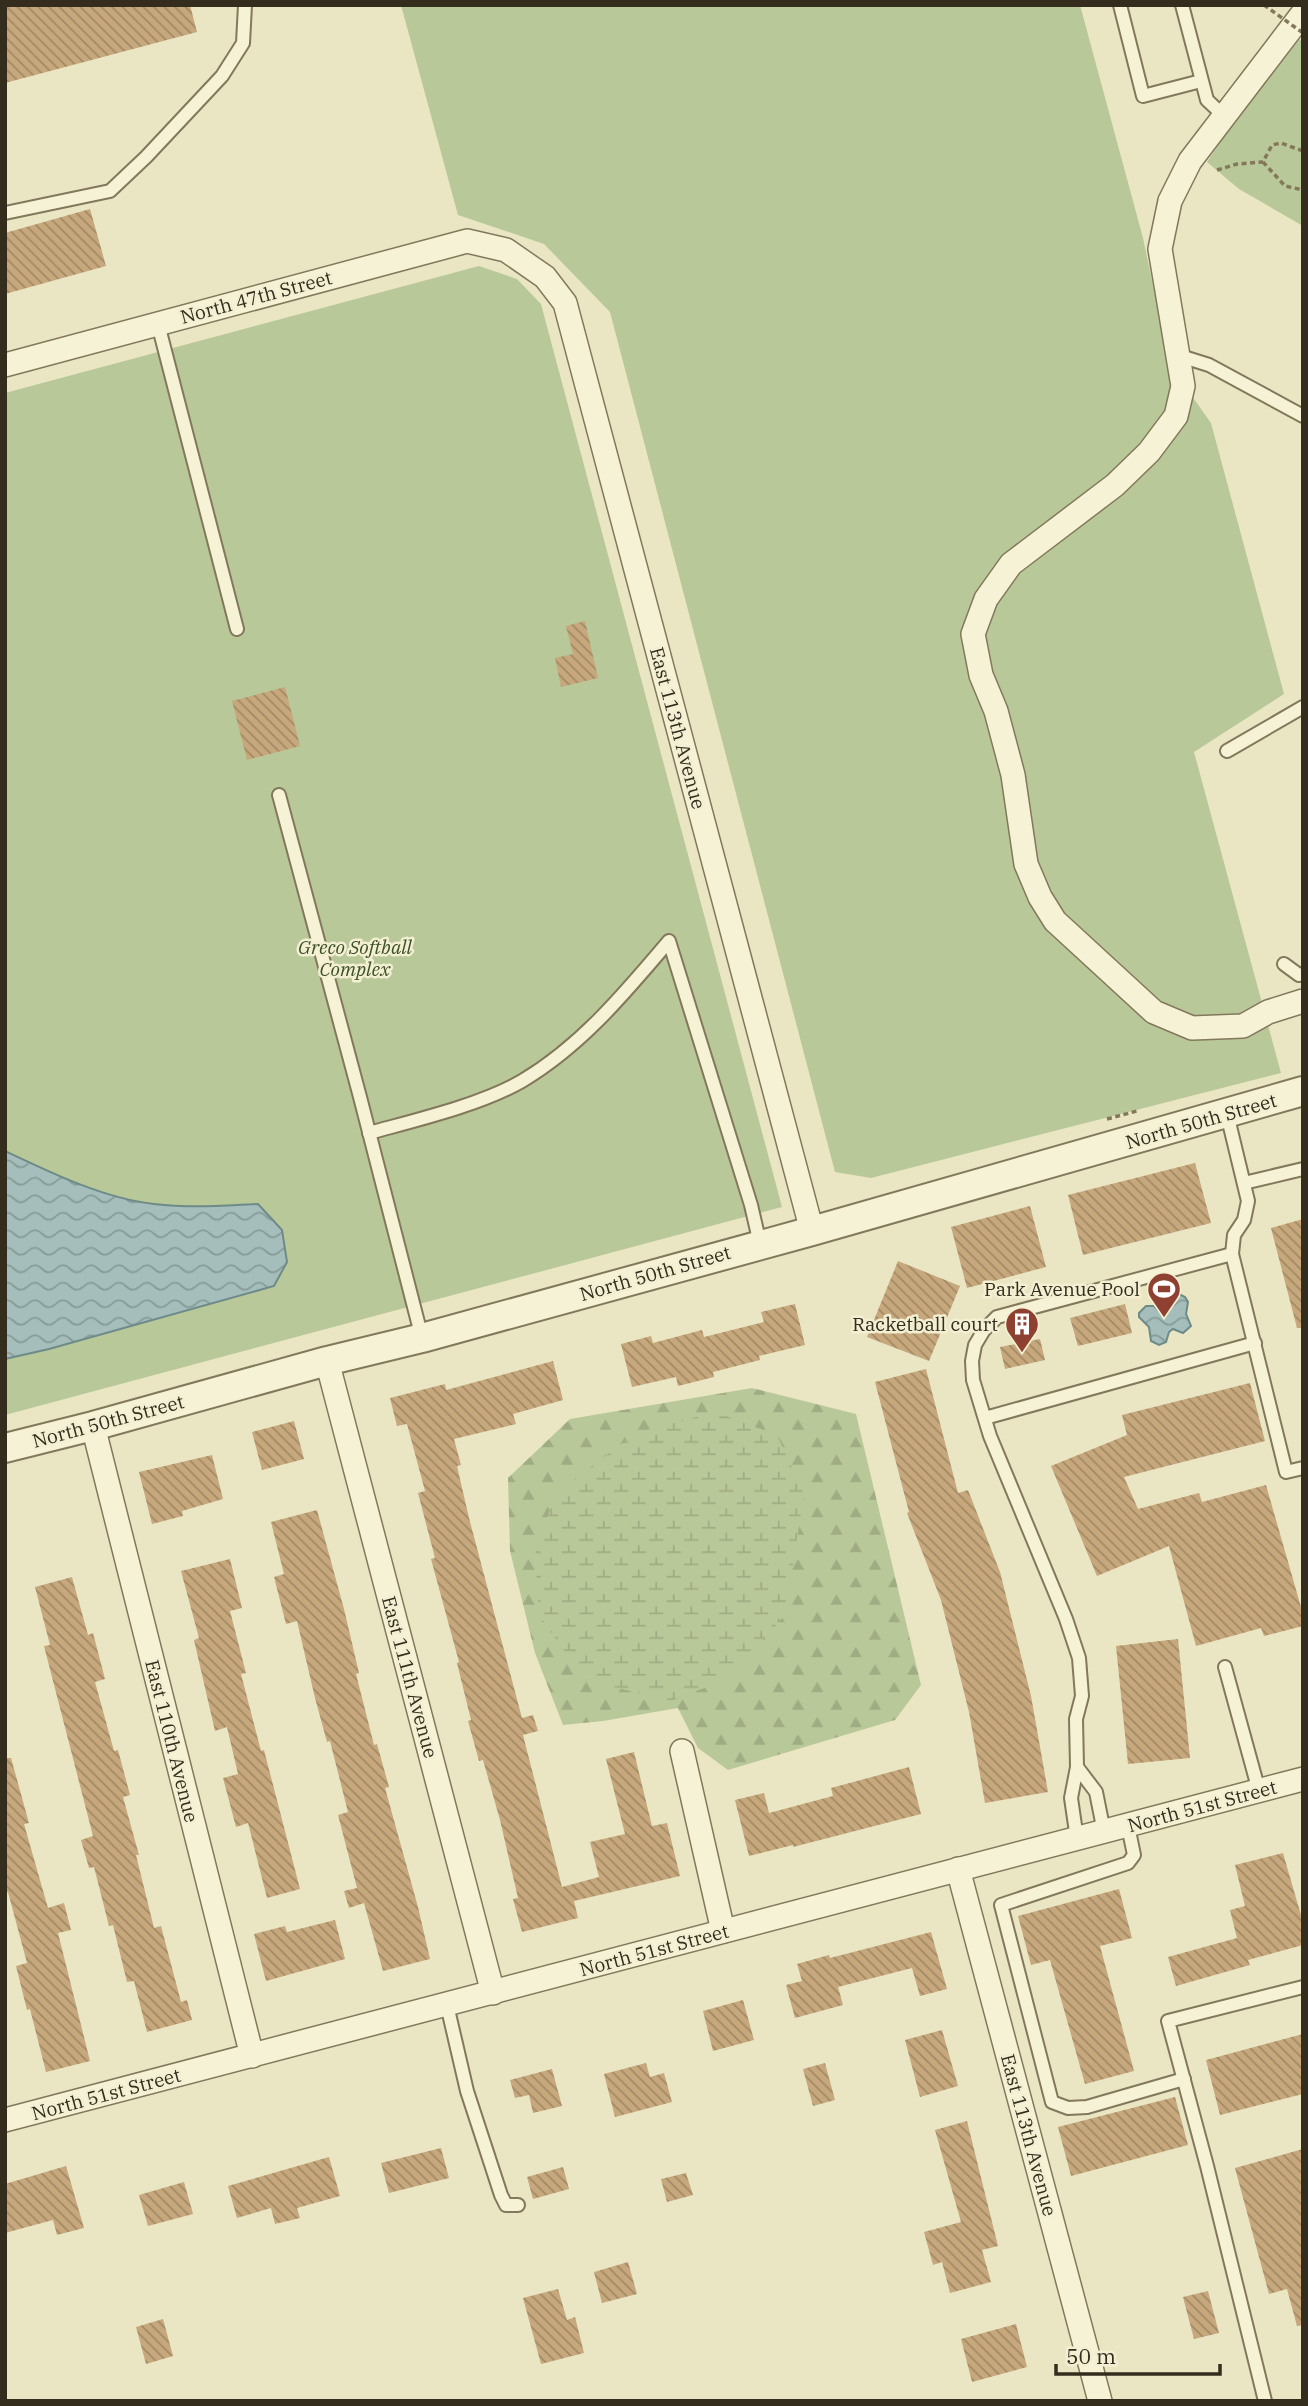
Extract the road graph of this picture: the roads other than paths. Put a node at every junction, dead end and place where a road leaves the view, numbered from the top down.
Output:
1 (245, 5) edge
2 (1119, 5) edge
3 (1182, 5) edge
4 (1303, 13) edge
5 (1201, 81) junction
6 (1224, 116) junction
7 (5, 213) edge
8 (506, 250) joint
9 (158, 324) junction
10 (1177, 355) junction
11 (5, 365) edge
12 (1303, 416) edge
13 (237, 629) dead end
14 (1303, 706) edge
15 (1227, 751) dead end
16 (279, 795) dead end
17 (1284, 964) dead end
18 (1303, 974) edge
19 (1303, 1000) edge
20 (1303, 1091) edge
21 (1227, 1114) junction
22 (369, 1133) junction
23 (1303, 1169) edge
24 (1244, 1183) junction
25 (812, 1231) junction
26 (760, 1244) junction
27 (1232, 1254) junction
28 (422, 1338) junction
29 (1255, 1343) junction
30 (327, 1361) junction
31 (985, 1418) junction
32 (93, 1426) junction
33 (5, 1448) edge
34 (1303, 1468) edge
35 (1225, 1667) dead end
36 (681, 1751) dead end
37 (1077, 1767) junction
38 (1303, 1779) edge
39 (1259, 1791) junction
40 (1128, 1825) junction
41 (1104, 1832) junction
42 (1077, 1839) junction
43 (958, 1869) junction
44 (723, 1931) junction
45 (1303, 1987) edge
46 (493, 1993) junction
47 (447, 2005) junction
48 (252, 2056) junction
49 (1184, 2080) junction
50 (5, 2120) edge
51 (517, 2205) dead end
52 (1100, 2401) edge
53 (1265, 2401) edge

1 - 7 lane
2 - 5 lane
3 - 5 lane
4 - 6 street
5 - 6 lane
6 - 10 street
8 - 9 street, North 47th Street
8 - 25 street, East 113th Avenue
9 - 11 street, North 47th Street
9 - 13 lane
10 - 12 lane
10 - 19 street
14 - 15 lane
16 - 22 lane
17 - 18 lane
20 - 21 street, North 50th Street
21 - 24 lane
21 - 25 street, North 50th Street
22 - 26 lane
22 - 28 lane
23 - 24 lane
24 - 27 lane
25 - 26 street, North 50th Street
26 - 28 street, North 50th Street
27 - 29 lane
27 - 31 lane
28 - 30 street, North 50th Street
29 - 31 lane
29 - 34 lane
30 - 32 street, North 50th Street
30 - 46 street, East 111th Avenue
31 - 37 lane
32 - 33 street, North 50th Street
32 - 48 street, East 110th Avenue
35 - 39 lane
36 - 44 street
37 - 41 lane
37 - 42 lane
38 - 39 street, North 51st Street
39 - 40 street, North 51st Street
40 - 41 street, North 51st Street
40 - 49 lane
41 - 42 street, North 51st Street
42 - 43 street, North 51st Street
43 - 44 street, North 51st Street
43 - 52 street, East 113th Avenue
44 - 46 street, North 51st Street
45 - 49 lane
46 - 47 street, North 51st Street
47 - 48 street, North 51st Street
47 - 51 lane
48 - 50 street, North 51st Street
49 - 53 lane

